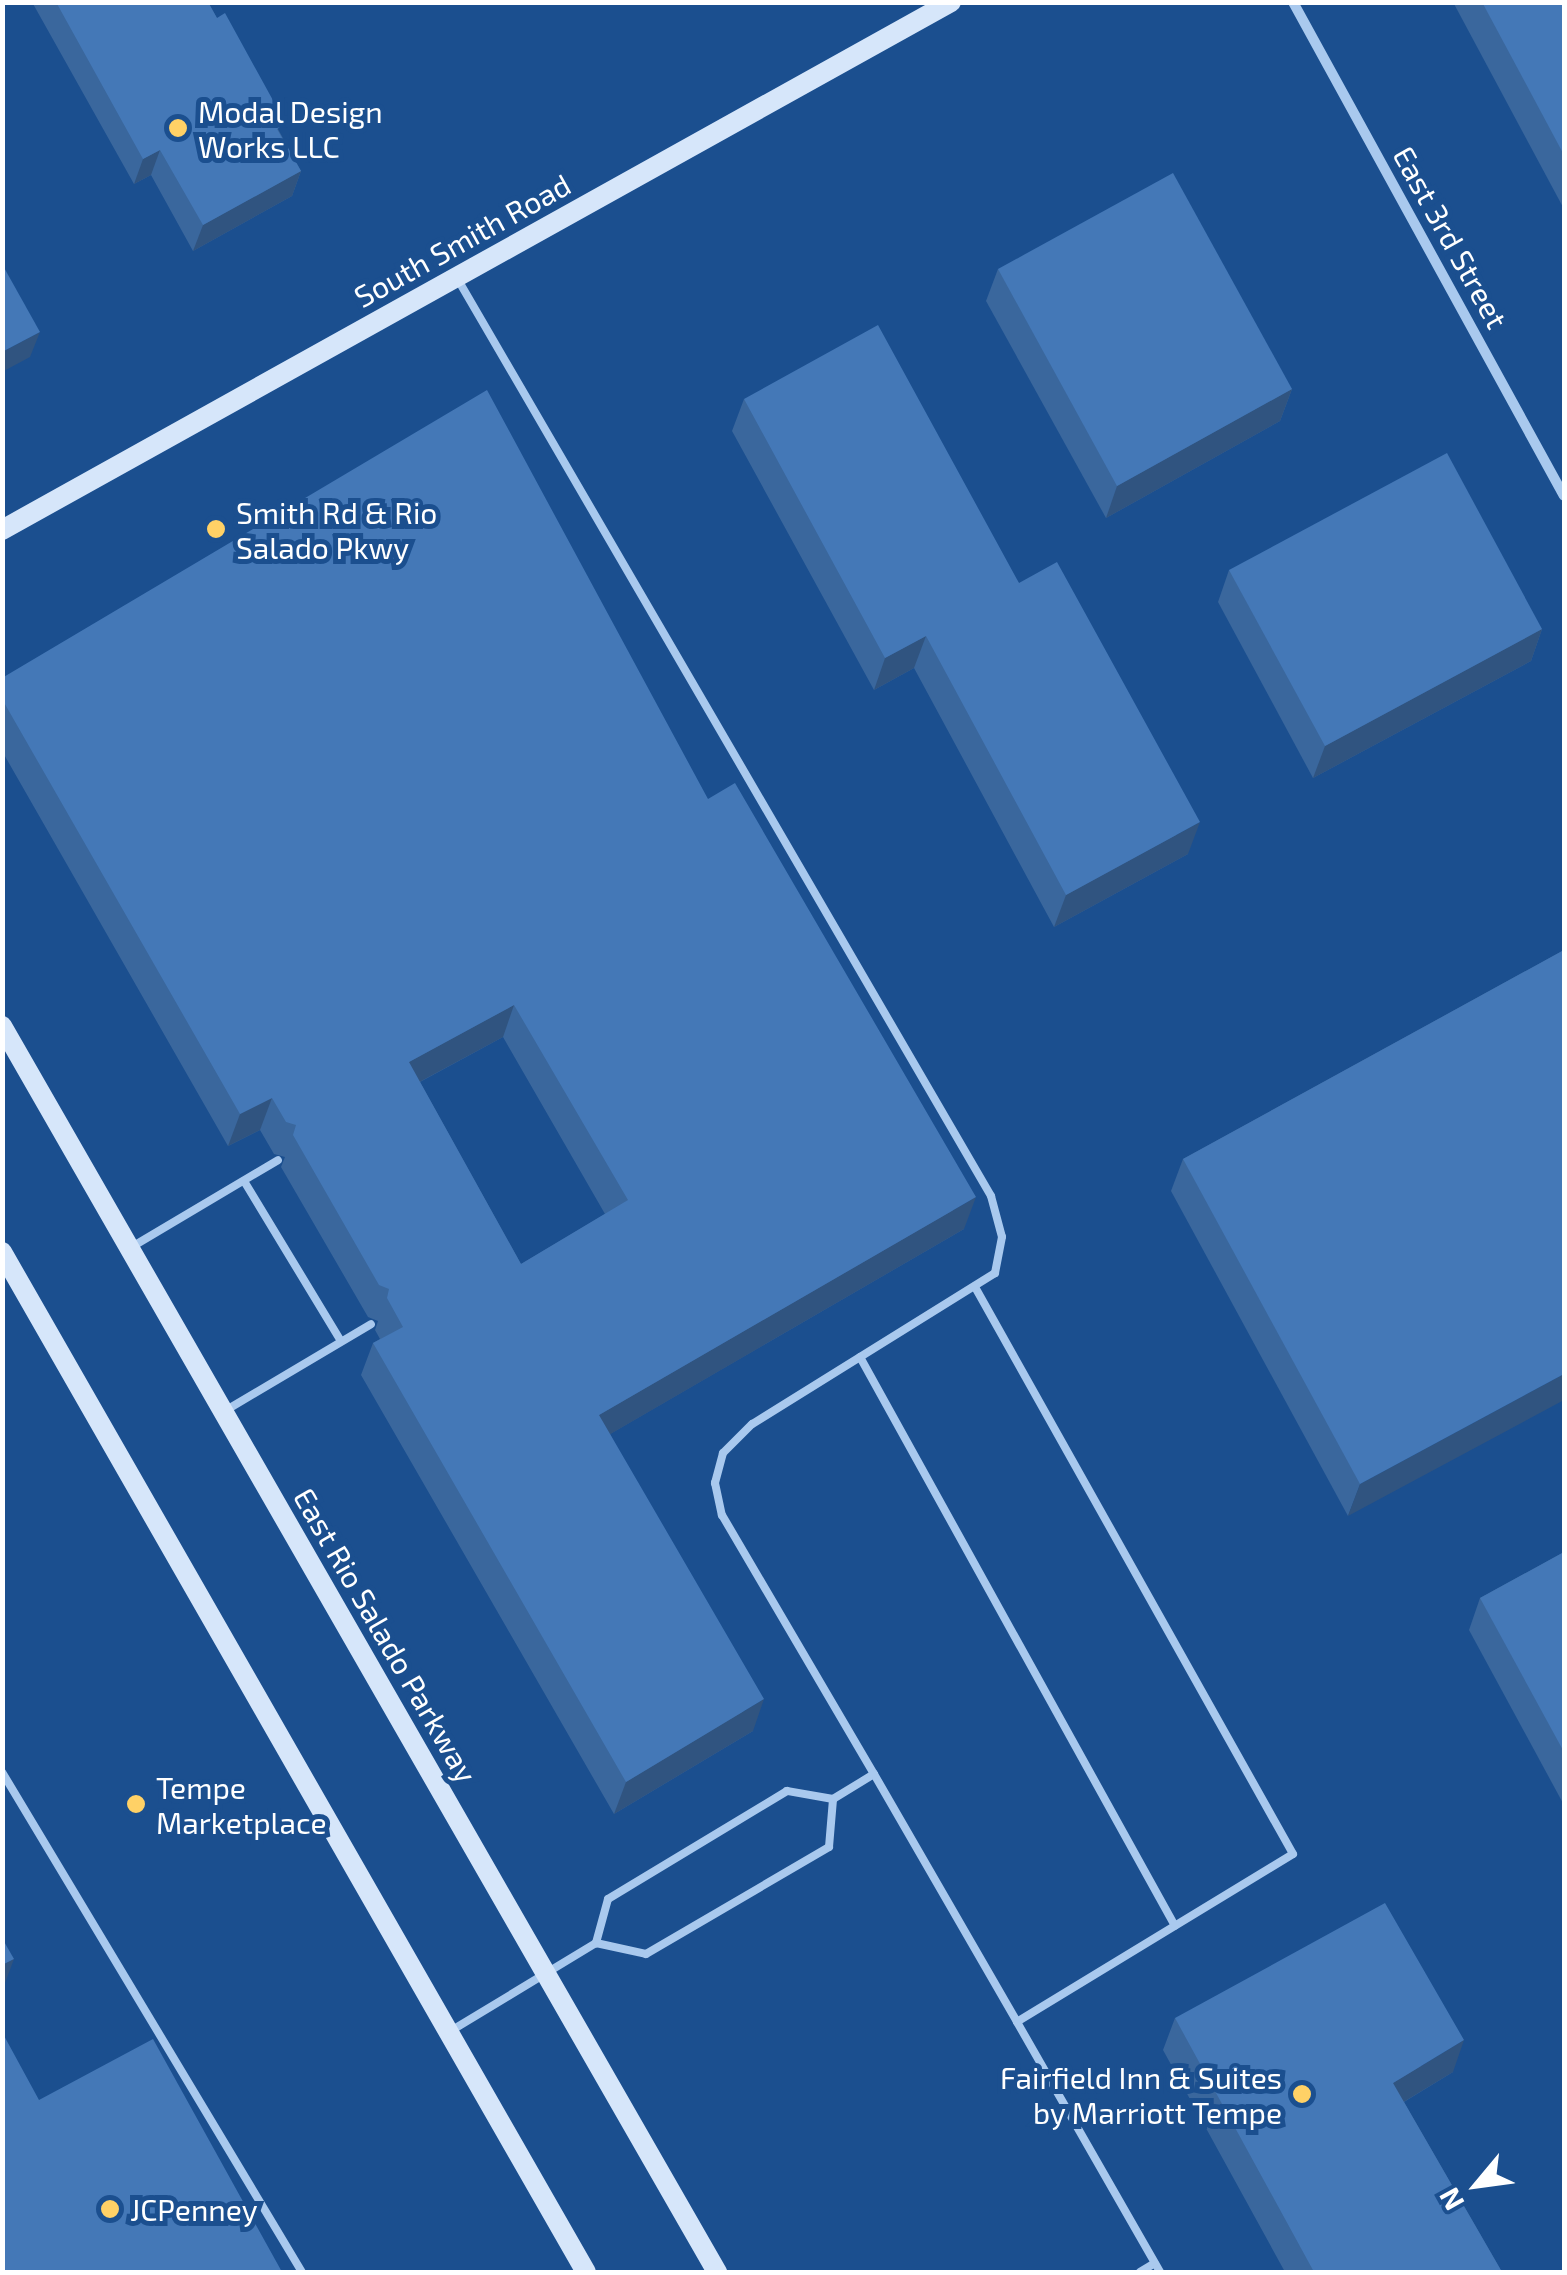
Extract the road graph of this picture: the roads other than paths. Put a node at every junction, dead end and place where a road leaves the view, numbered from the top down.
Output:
1 (951, 2) edge
2 (1293, 2) edge
3 (457, 278) junction
4 (1564, 496) edge
5 (2, 530) edge
6 (2, 1026) edge
7 (278, 1160) edge
8 (244, 1180) junction
9 (130, 1248) junction
10 (2, 1252) edge
11 (975, 1287) junction
12 (371, 1324) edge
13 (341, 1341) junction
14 (860, 1357) junction
15 (223, 1412) junction
16 (2, 1772) edge
17 (874, 1774) junction
18 (832, 1799) junction
19 (1175, 1926) junction
20 (596, 1943) junction
21 (546, 1974) junction
22 (1017, 2022) junction
23 (449, 2032) junction
24 (1155, 2263) junction
25 (302, 2272) edge
26 (586, 2272) edge
27 (717, 2272) edge
28 (1140, 2272) edge
29 (1160, 2272) edge

1 - 3 main road, South Smith Road
2 - 4 street, East 3rd Street
3 - 5 main road, South Smith Road
3 - 11 lane
6 - 9 main road, East Rio Salado Parkway
7 - 8 lane
8 - 9 lane
8 - 13 lane
9 - 15 main road, East Rio Salado Parkway
10 - 23 main road
11 - 14 lane
11 - 19 lane
12 - 13 lane
13 - 15 lane
14 - 17 lane
14 - 19 lane
15 - 21 main road, East Rio Salado Parkway
16 - 25 lane
17 - 18 lane
17 - 22 lane
18 - 20 lane
18 - 20 lane
19 - 22 lane
20 - 21 lane
21 - 23 lane
21 - 27 main road, East Rio Salado Parkway
22 - 24 lane
23 - 26 main road
24 - 28 lane
24 - 29 lane

